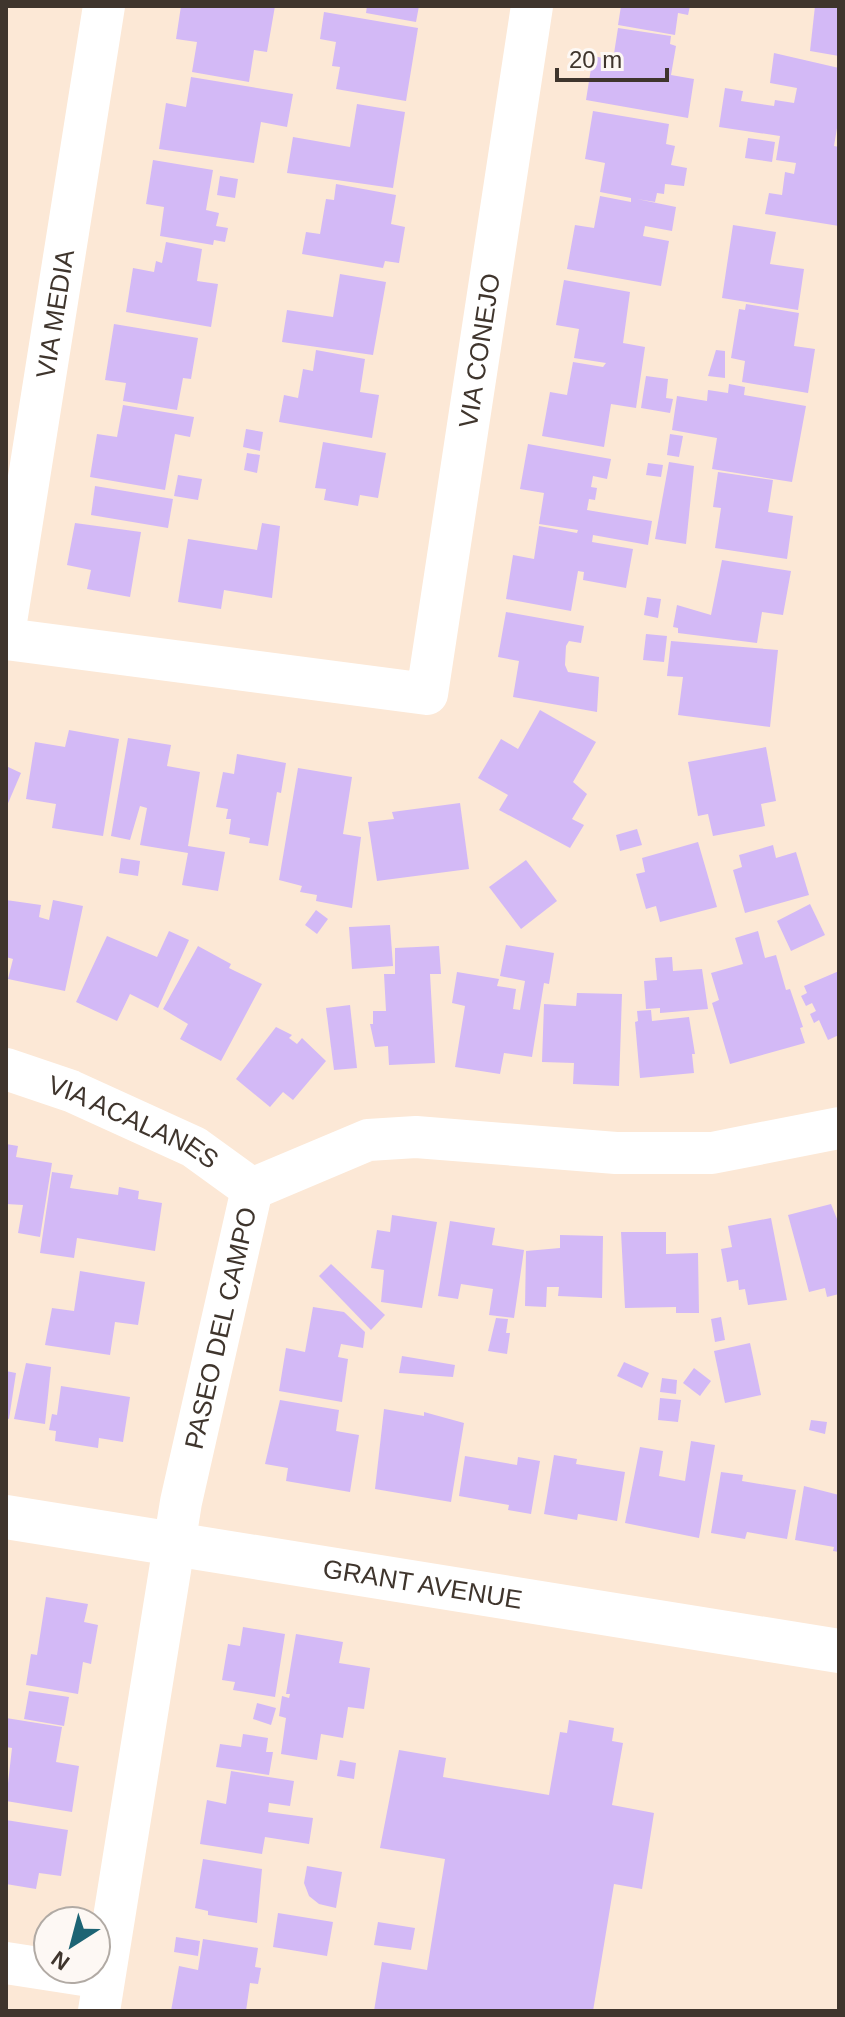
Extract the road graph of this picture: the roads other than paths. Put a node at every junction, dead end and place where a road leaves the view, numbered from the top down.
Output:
1 (104, 6) edge
2 (532, 6) edge
3 (6, 622) edge
4 (6, 639) edge
5 (6, 1069) edge
6 (839, 1128) edge
7 (252, 1189) junction
8 (6, 1517) edge
9 (174, 1544) junction
10 (839, 1651) edge
11 (6, 1963) edge
12 (101, 1994) edge

1 - 3 street, VIA MEDIA
2 - 4 street, VIA CONEJO
5 - 7 street, VIA ACALANES
6 - 7 street, PASEO DEL CAMPO
7 - 9 street, PASEO DEL CAMPO
8 - 9 main road, GRANT AVENUE
9 - 10 main road, GRANT AVENUE
9 - 12 street, PASEO DEL CAMPO
11 - 12 street

